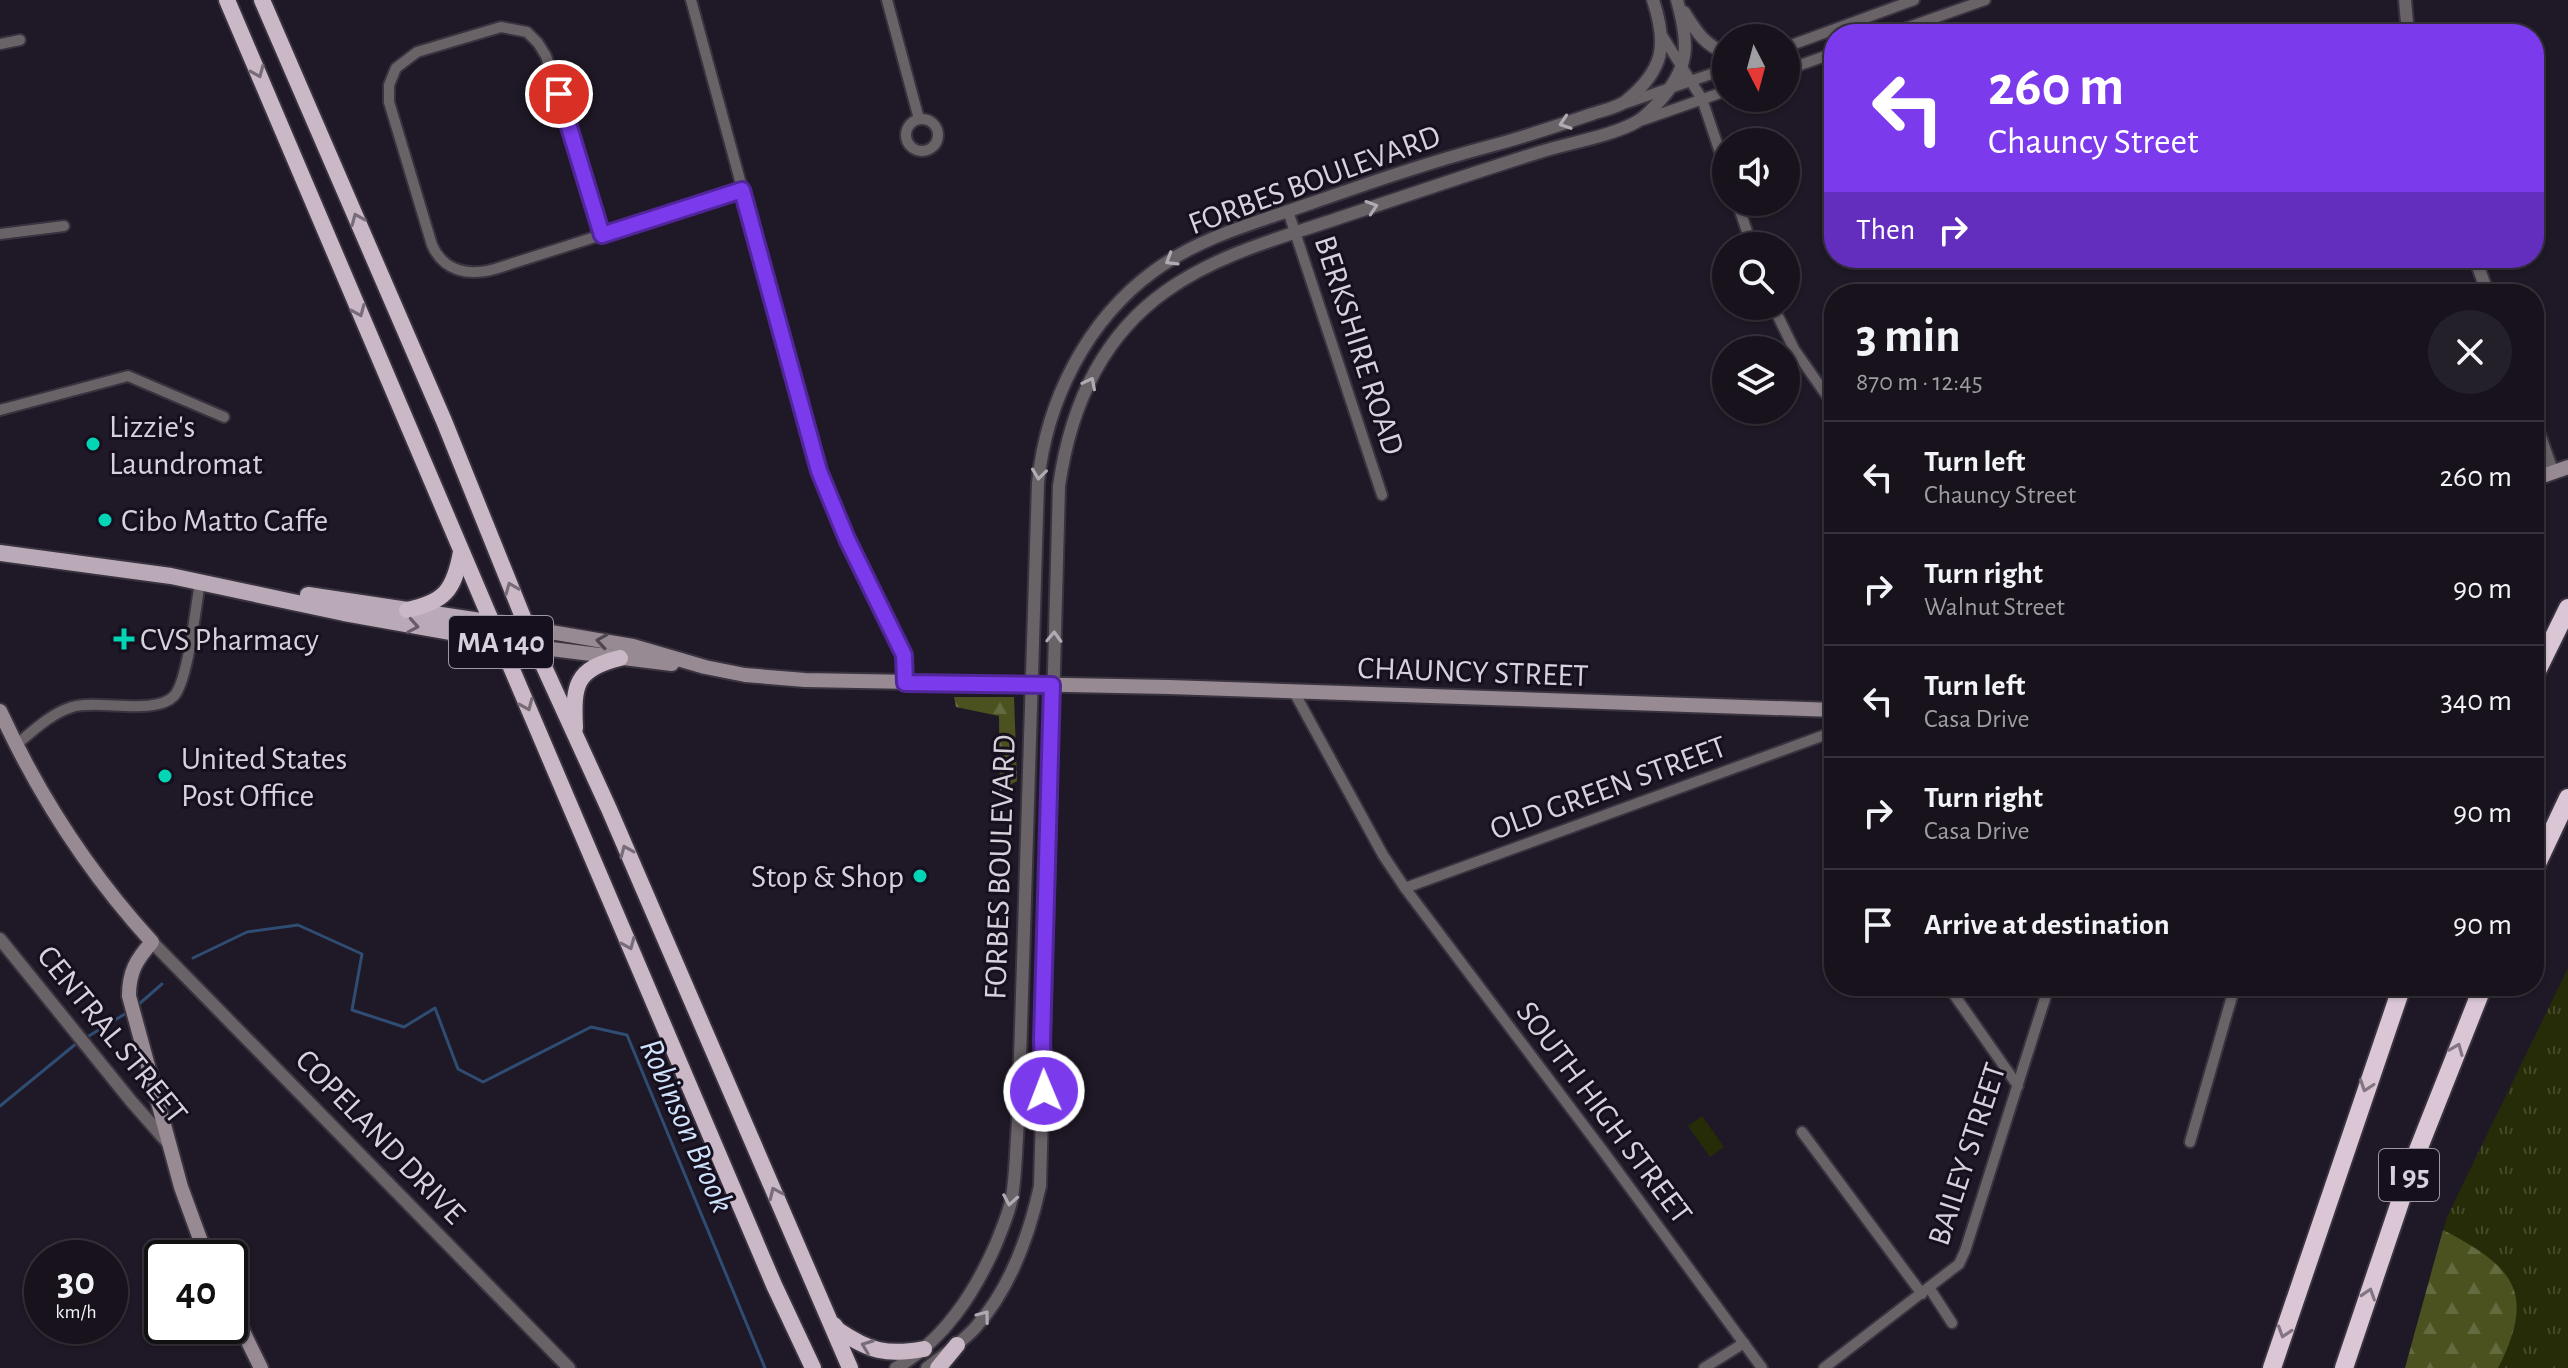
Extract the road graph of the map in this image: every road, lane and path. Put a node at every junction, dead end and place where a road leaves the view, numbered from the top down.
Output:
1 (227, 0) edge
2 (262, 0) edge
3 (691, 0) edge
4 (887, 0) edge
5 (1653, 0) edge
6 (1914, 0) edge
7 (1985, 0) edge
8 (2405, 0) edge
9 (1678, 1) edge
10 (1849, 24) edge
11 (1917, 24) edge
12 (2407, 24) edge
13 (1824, 33) edge
14 (1663, 37) junction
15 (20, 40) dead end
16 (1800, 42) edge
17 (0, 44) edge
18 (1712, 47) edge
19 (1824, 57) edge
20 (1800, 65) edge
21 (1682, 67) junction
22 (1712, 74) edge
23 (1691, 81) junction
24 (1670, 88) junction
25 (1712, 96) edge
26 (1702, 99) junction
27 (1623, 104) junction
28 (919, 119) dead end
29 (1637, 122) junction
30 (1712, 129) edge
31 (742, 190) junction
32 (1288, 211) junction
33 (64, 226) dead end
34 (1295, 233) junction
35 (0, 234) edge
36 (602, 235) junction
37 (1780, 320) edge
38 (1824, 391) edge
39 (0, 410) edge
40 (224, 417) dead end
41 (2544, 448) edge
42 (2568, 467) edge
43 (2553, 473) junction
44 (2544, 476) edge
45 (1382, 495) dead end
46 (461, 551) junction
47 (0, 553) edge
48 (200, 582) junction
49 (2568, 608) edge
50 (407, 610) junction
51 (492, 624) junction
52 (527, 628) junction
53 (500, 641) junction
54 (535, 647) junction
55 (2544, 657) edge
56 (620, 658) junction
57 (705, 667) junction
58 (905, 683) junction
59 (1031, 684) junction
60 (1052, 685) junction
61 (1294, 692) junction
62 (1824, 710) edge
63 (0, 711) edge
64 (1824, 735) edge
65 (576, 737) junction
66 (16, 745) junction
67 (2568, 798) edge
68 (2544, 849) edge
69 (1405, 888) junction
70 (0, 939) edge
71 (152, 942) junction
72 (1955, 996) edge
73 (2046, 996) edge
74 (2232, 996) edge
75 (2399, 996) edge
76 (2479, 996) edge
77 (2018, 1086) junction
78 (1802, 1132) dead end
79 (2190, 1142) dead end
80 (170, 1145) junction
81 (200, 1240) edge
82 (1926, 1292) junction
83 (824, 1309) junction
84 (1952, 1323) dead end
85 (248, 1342) edge
86 (1744, 1343) junction
87 (802, 1344) junction
88 (957, 1345) junction
89 (924, 1349) junction
90 (261, 1368) edge
91 (569, 1368) edge
92 (805, 1368) edge
93 (813, 1368) edge
94 (850, 1368) edge
95 (896, 1368) edge
96 (927, 1368) edge
97 (938, 1368) edge
98 (1704, 1368) edge
99 (1762, 1368) edge
100 (1824, 1368) edge
101 (2272, 1368) edge
102 (2344, 1368) edge

1 -> 46 highway, MA 140
52 -> 2 highway, MA 140
3 - 31 street
4 - 28 street
5 - 14 street
6 - 10 street
7 - 11 street
8 - 12 street
9 - 18 street
9 - 21 street, FORBES BOULEVARD
13 - 16 street
14 - 21 street
14 - 27 street, FORBES BOULEVARD
15 - 17 street
19 - 20 street
21 - 23 street
21 - 24 street, FORBES BOULEVARD
22 - 23 street
23 - 24 street
23 - 26 street
24 - 27 street
24 - 29 street, FORBES BOULEVARD
25 - 26 street
26 - 29 street
26 - 30 street
27 -> 32 street, FORBES BOULEVARD
34 -> 29 street, FORBES BOULEVARD
31 - 36 street
31 - 58 street
32 - 34 street, BERKSHIRE ROAD
32 -> 59 street, FORBES BOULEVARD
33 - 35 street
34 - 45 street, BERKSHIRE ROAD
60 -> 34 street, FORBES BOULEVARD
36 - 36 street
37 - 38 street
39 - 40 street
41 - 43 street
42 - 43 main road
43 - 44 main road
46 - 50 highway
46 - 51 highway, MA 140
47 - 48 main road, CHAUNCY STREET
48 - 50 main road, CHAUNCY STREET
48 -> 53 main road, CHAUNCY STREET
48 - 66 street
49 - 55 highway
50 - 51 main road, CHAUNCY STREET
51 - 52 main road, CHAUNCY STREET
51 - 53 highway, MA 140
52 - 54 highway, MA 140
57 -> 52 main road, CHAUNCY STREET
53 - 54 main road, CHAUNCY STREET
53 -> 87 highway, MA 140
54 - 56 main road, CHAUNCY STREET
54 - 65 highway, MA 140
56 - 57 main road, CHAUNCY STREET
56 - 65 highway
57 - 58 main road, CHAUNCY STREET
58 - 59 main road, CHAUNCY STREET
59 - 60 main road, CHAUNCY STREET
59 -> 89 street, FORBES BOULEVARD
60 - 61 main road, CHAUNCY STREET
88 -> 60 street, FORBES BOULEVARD
61 - 62 main road, CHAUNCY STREET
61 - 69 street
63 - 66 main road, COPELAND DRIVE
64 - 69 street, OLD GREEN STREET
83 -> 65 highway, MA 140
66 - 71 main road, COPELAND DRIVE
67 - 68 highway
69 - 86 street, SOUTH HIGH STREET
70 - 80 street, CENTRAL STREET
71 - 80 main road
71 - 91 street, COPELAND DRIVE
72 - 77 street
73 - 77 street, BAILEY STREET
74 - 79 street
75 -> 101 highway, I 95
102 -> 76 highway, I 95
77 - 82 street, BAILEY STREET
78 - 82 street
80 - 81 main road, CENTRAL STREET
82 - 84 street, BAILEY STREET
82 - 100 street
89 -> 83 highway
83 - 94 highway, MA 140
85 - 90 main road
86 - 98 street
86 - 99 street, SOUTH HIGH STREET
87 - 92 highway
87 - 93 highway, MA 140
88 - 96 street, FORBES BOULEVARD
88 - 97 highway
89 - 95 street, FORBES BOULEVARD

